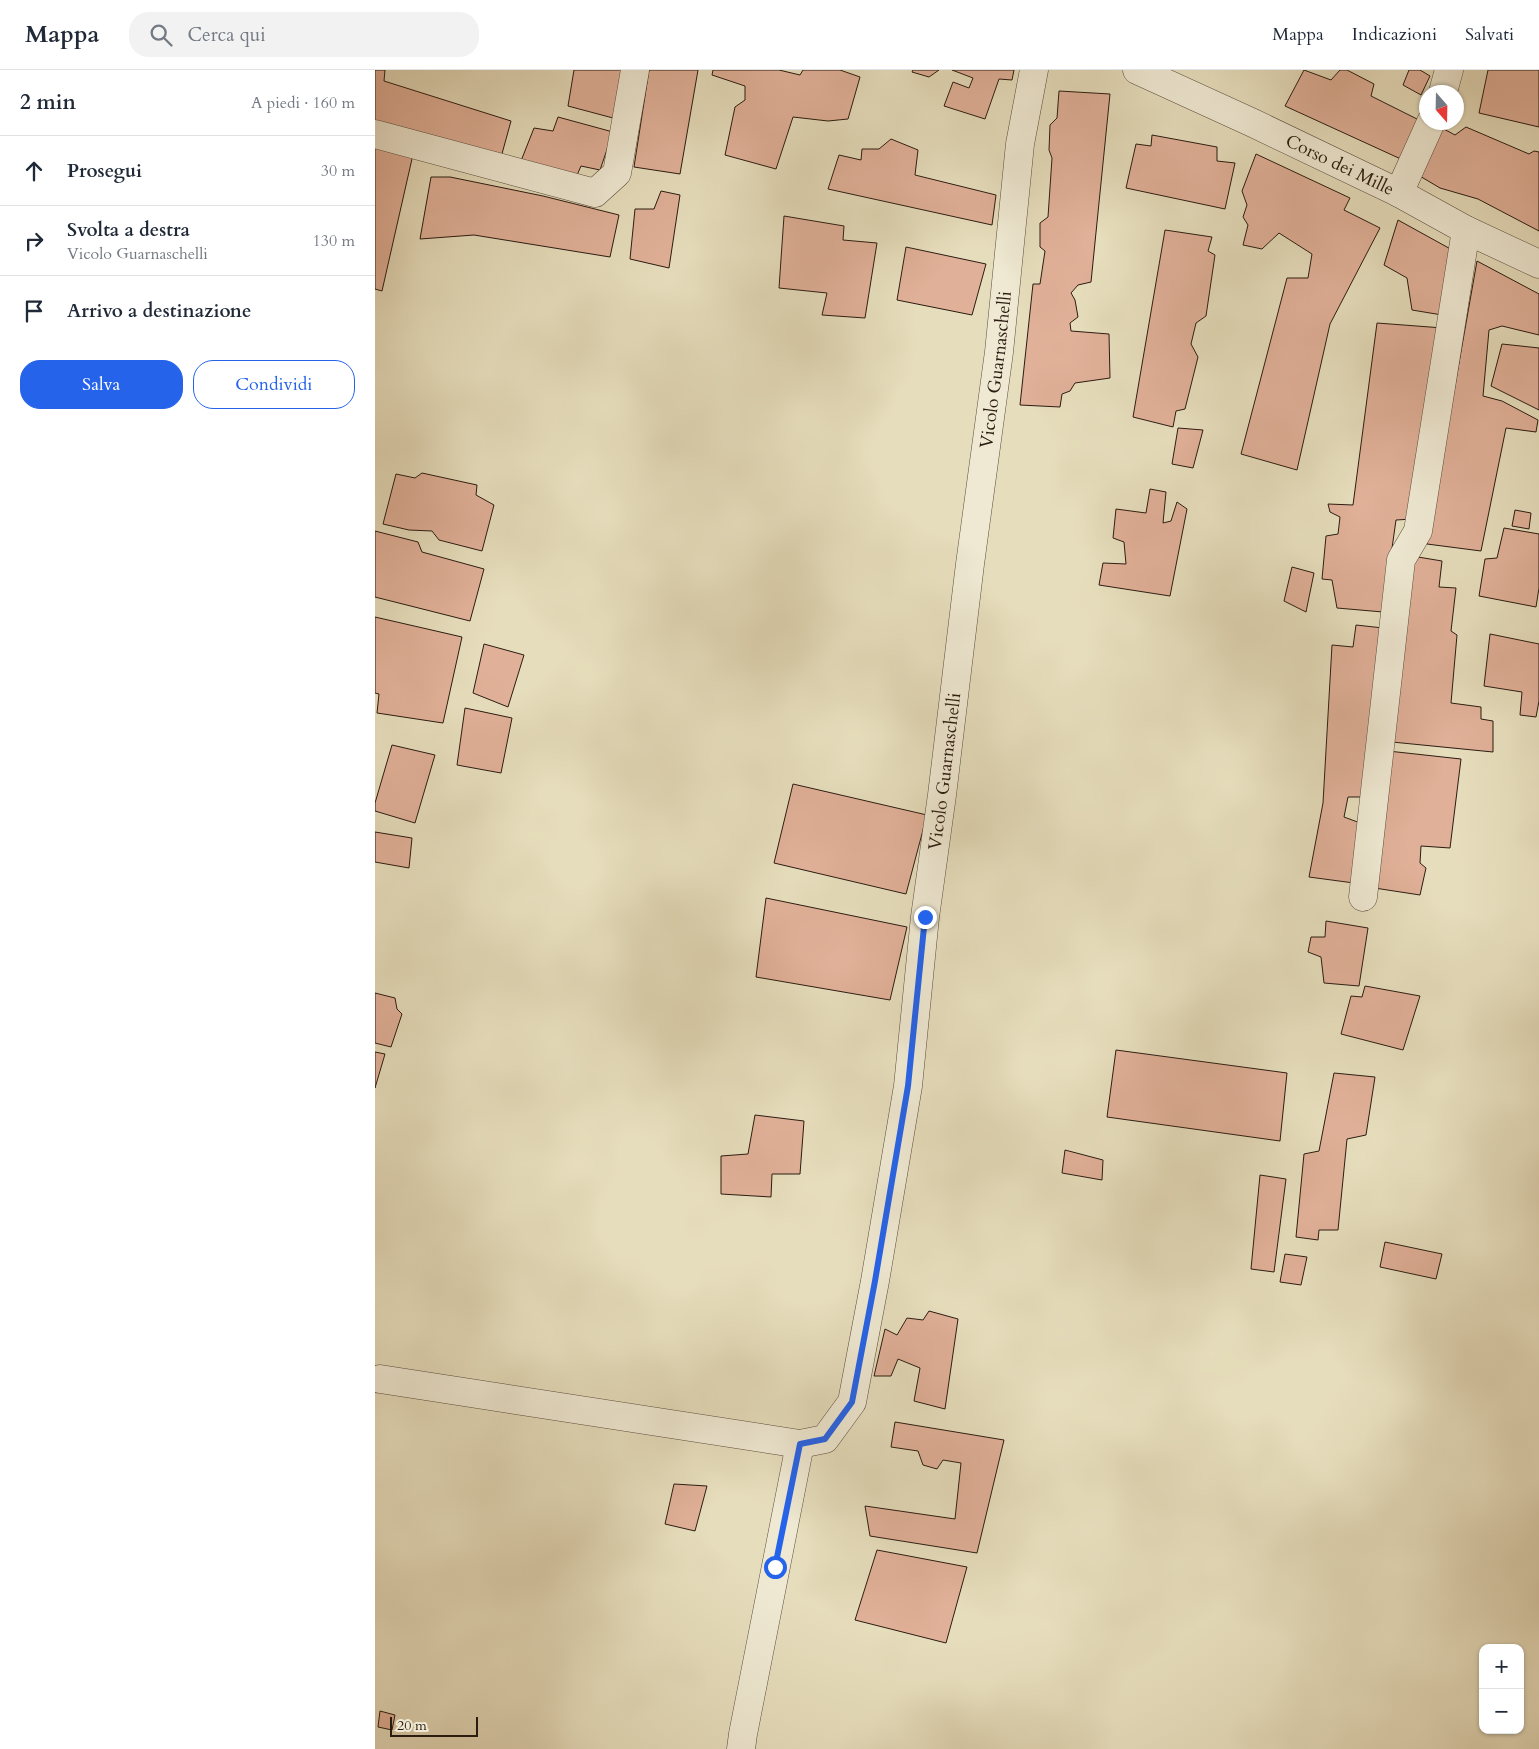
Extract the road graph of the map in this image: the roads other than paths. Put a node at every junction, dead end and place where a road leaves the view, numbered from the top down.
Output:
1 (635, 70) edge
2 (1034, 70) edge
3 (1137, 70) edge
4 (1449, 70) edge
5 (1445, 85) edge
6 (1427, 130) edge
7 (375, 134) edge
8 (1399, 193) junction
9 (1466, 230) junction
10 (1539, 264) edge
11 (1363, 897) dead end
12 (380, 1379) dead end
13 (800, 1444) junction
14 (741, 1749) edge

1 - 7 street
2 - 13 street, Vicolo Guarnaschelli
3 - 8 street, Corso dei Mille
4 - 5 street
6 - 8 street
8 - 9 street, Corso dei Mille
9 - 10 street, Corso dei Mille
9 - 11 street
12 - 13 street
13 - 14 street

